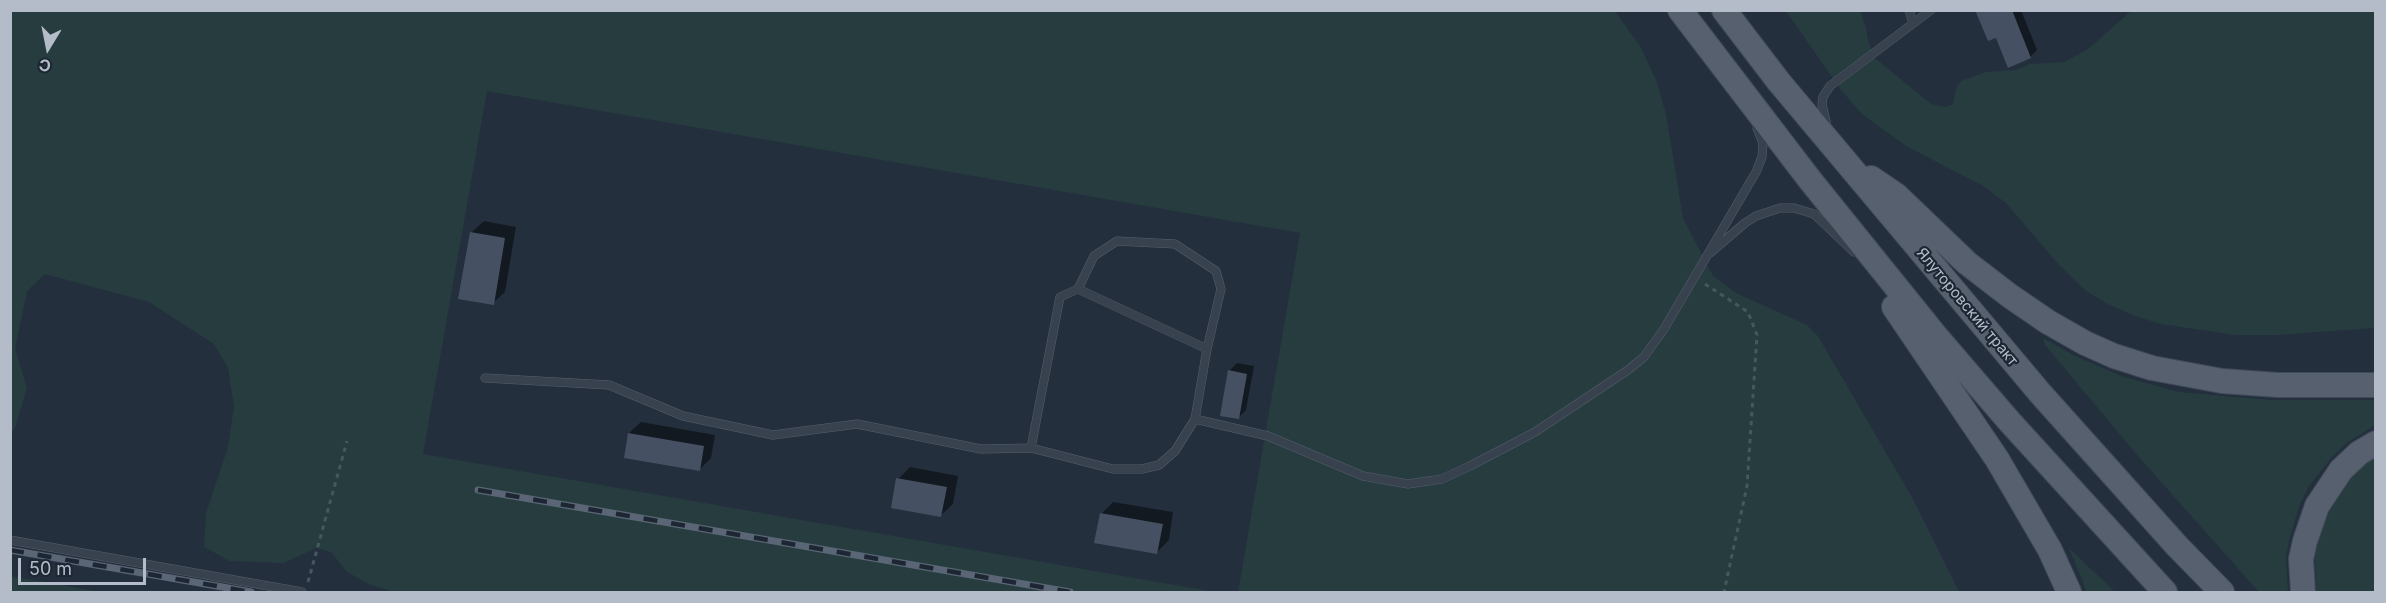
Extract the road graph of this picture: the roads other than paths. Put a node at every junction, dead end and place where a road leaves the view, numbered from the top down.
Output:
1 (1672, 10) edge
2 (1680, 10) edge
3 (1724, 10) edge
4 (1909, 10) edge
5 (1931, 10) edge
6 (1913, 23) junction
7 (1686, 34) dead end
8 (1750, 118) dead end
9 (1838, 152) junction
10 (1810, 180) junction
11 (1704, 258) junction
12 (1863, 261) junction
13 (1078, 289) junction
14 (1935, 335) junction
15 (1207, 349) junction
16 (485, 378) dead end
17 (2376, 385) edge
18 (1195, 419) junction
19 (2376, 443) edge
20 (1031, 448) junction
21 (10, 540) edge
22 (304, 592) edge
23 (2069, 592) edge
24 (2165, 592) edge
25 (2222, 592) edge
26 (2303, 592) edge

1 - 7 lane
2 - 10 main road
3 - 9 main road, Ялуторовский тракт
4 - 6 lane
5 - 6 lane
6 - 9 lane
8 - 11 lane
9 - 17 main road
9 - 25 main road, Ялуторовский тракт
10 - 12 main road
10 - 14 main road
11 - 12 lane
11 - 18 lane
12 - 14 main road
12 - 23 main road
13 - 15 lane
13 - 15 lane
13 - 20 lane
14 - 24 main road
15 - 18 lane
16 - 20 lane
18 - 20 lane
19 - 26 main road
21 - 22 lane

